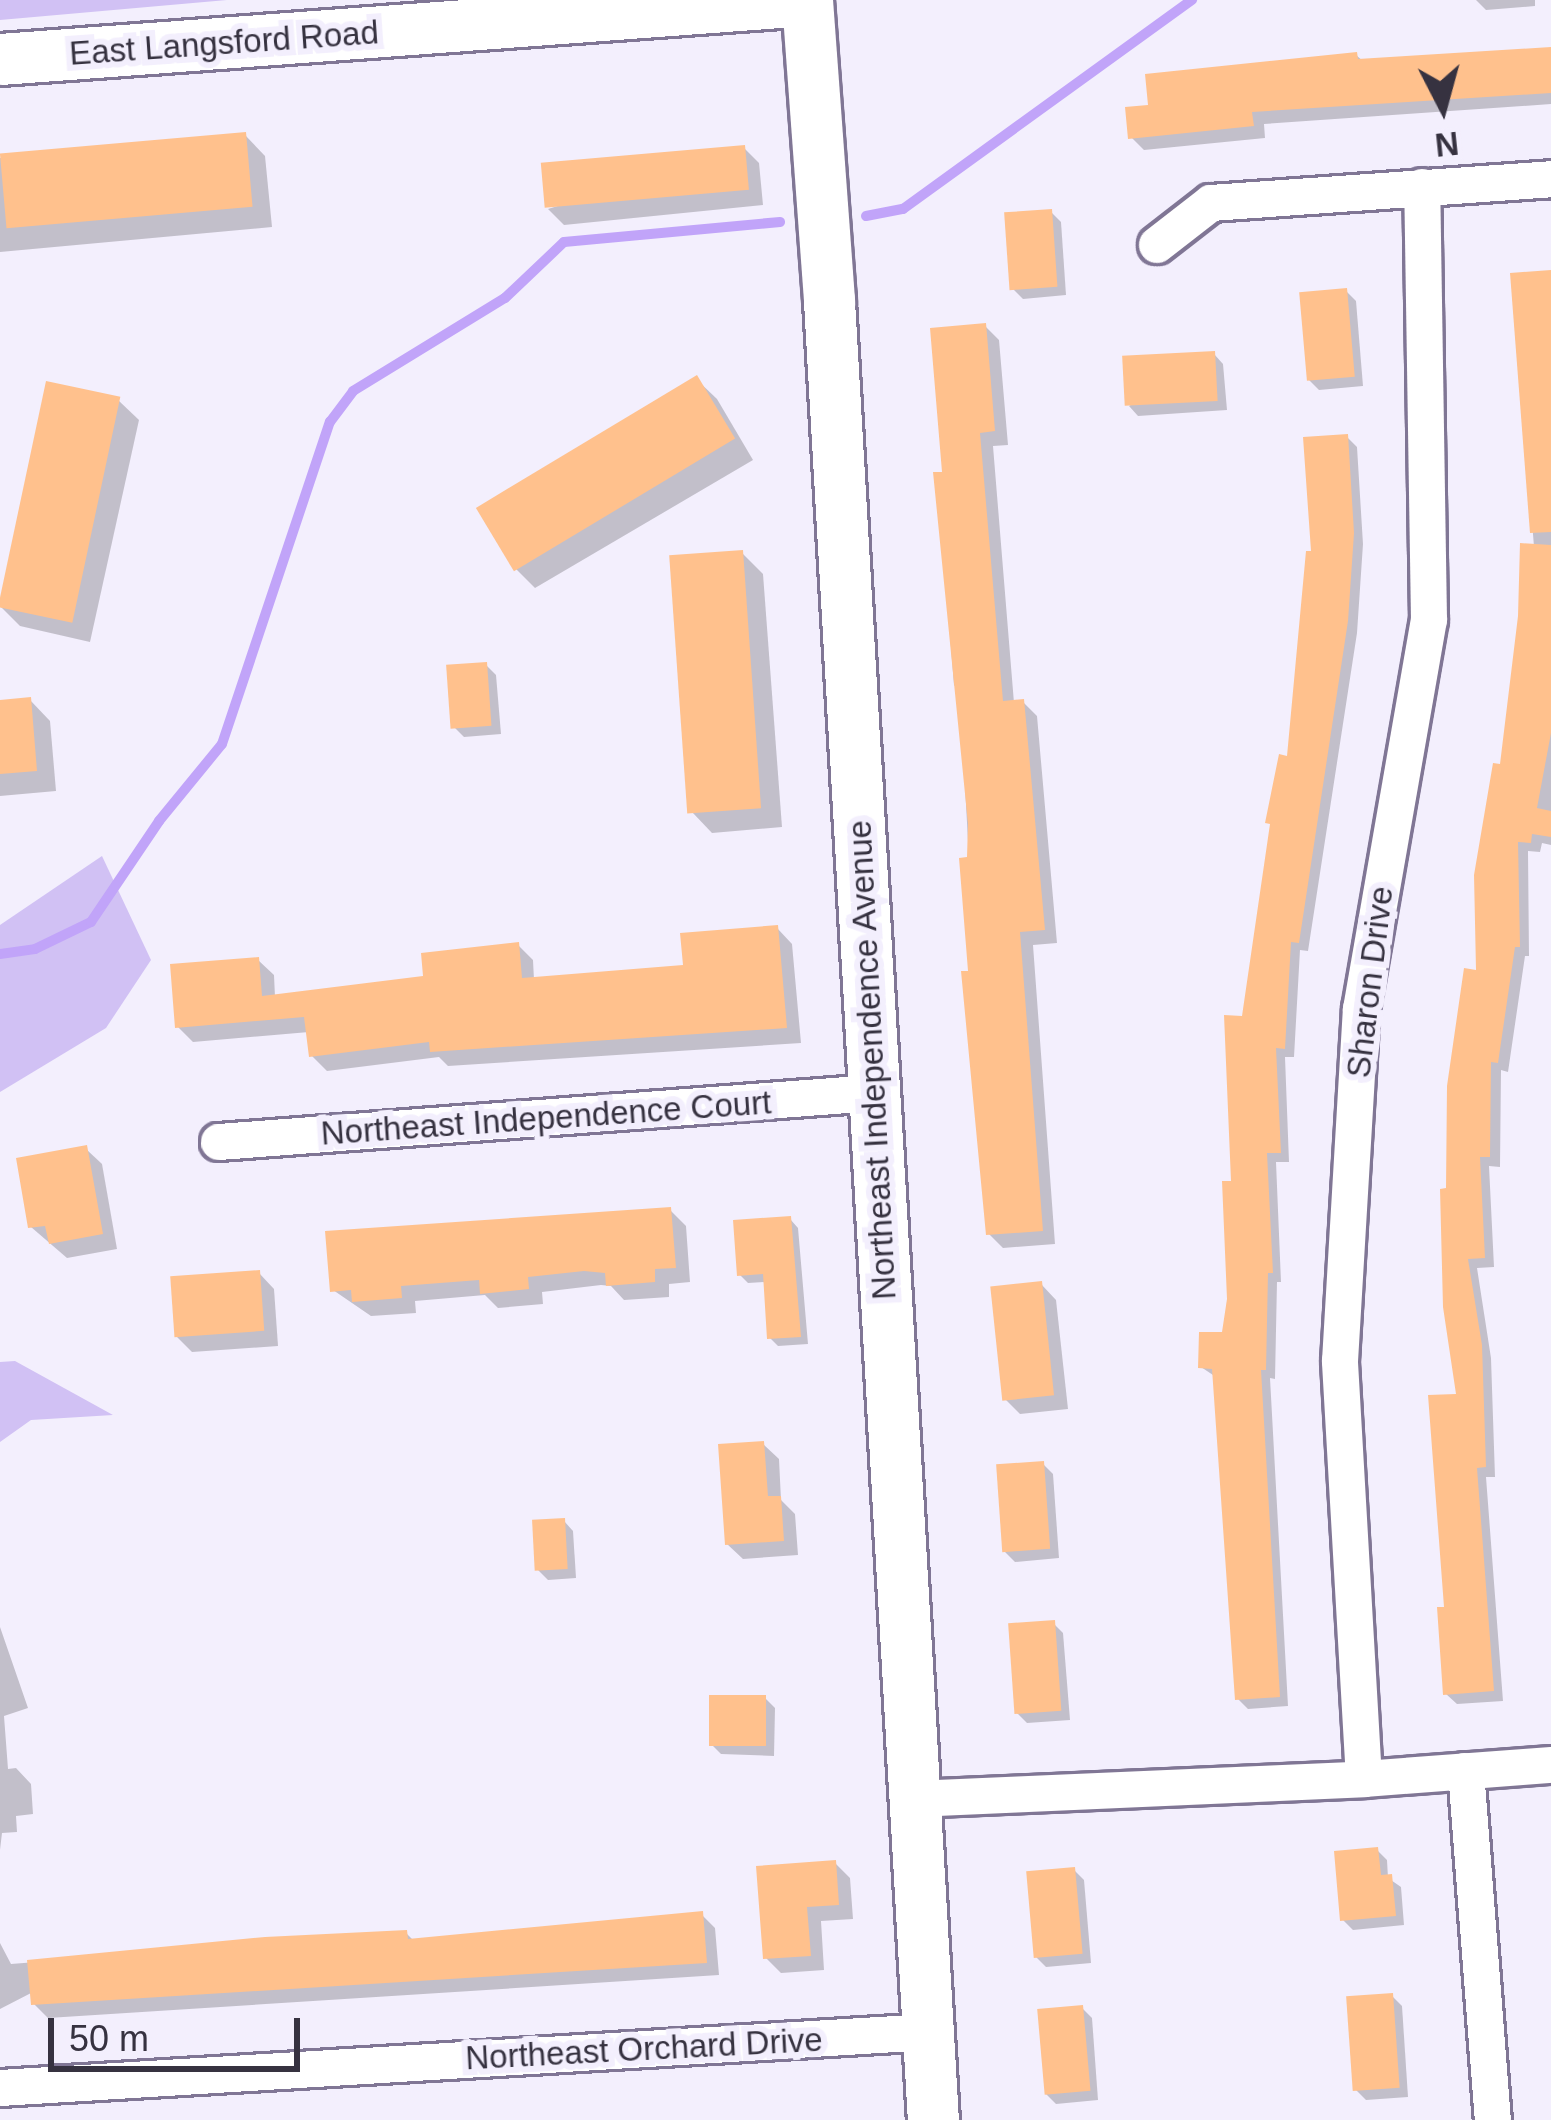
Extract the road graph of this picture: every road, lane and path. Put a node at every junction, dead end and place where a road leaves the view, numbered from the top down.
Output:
1 (807, 0) edge
2 (0, 59) edge
3 (1551, 179) edge
4 (1422, 187) junction
5 (1157, 245) dead end
6 (873, 1093) junction
7 (219, 1142) dead end
8 (1551, 1766) edge
9 (1466, 1771) junction
10 (1364, 1779) junction
11 (914, 1798) junction
12 (928, 2032) junction
13 (0, 2088) edge
14 (933, 2120) edge
15 (1493, 2120) edge

1 - 2 street, East Langsford Road
1 - 6 street, Northeast Independence Avenue
3 - 4 street
4 - 5 street
4 - 10 street, Sharon Drive
6 - 7 street, Northeast Independence Court
6 - 11 street, Northeast Independence Avenue
8 - 9 street
9 - 10 street
9 - 15 street
10 - 11 street
11 - 12 street, Northeast Independence Avenue
12 - 13 street, Northeast Orchard Drive
12 - 14 street, Northeast Independence Avenue

